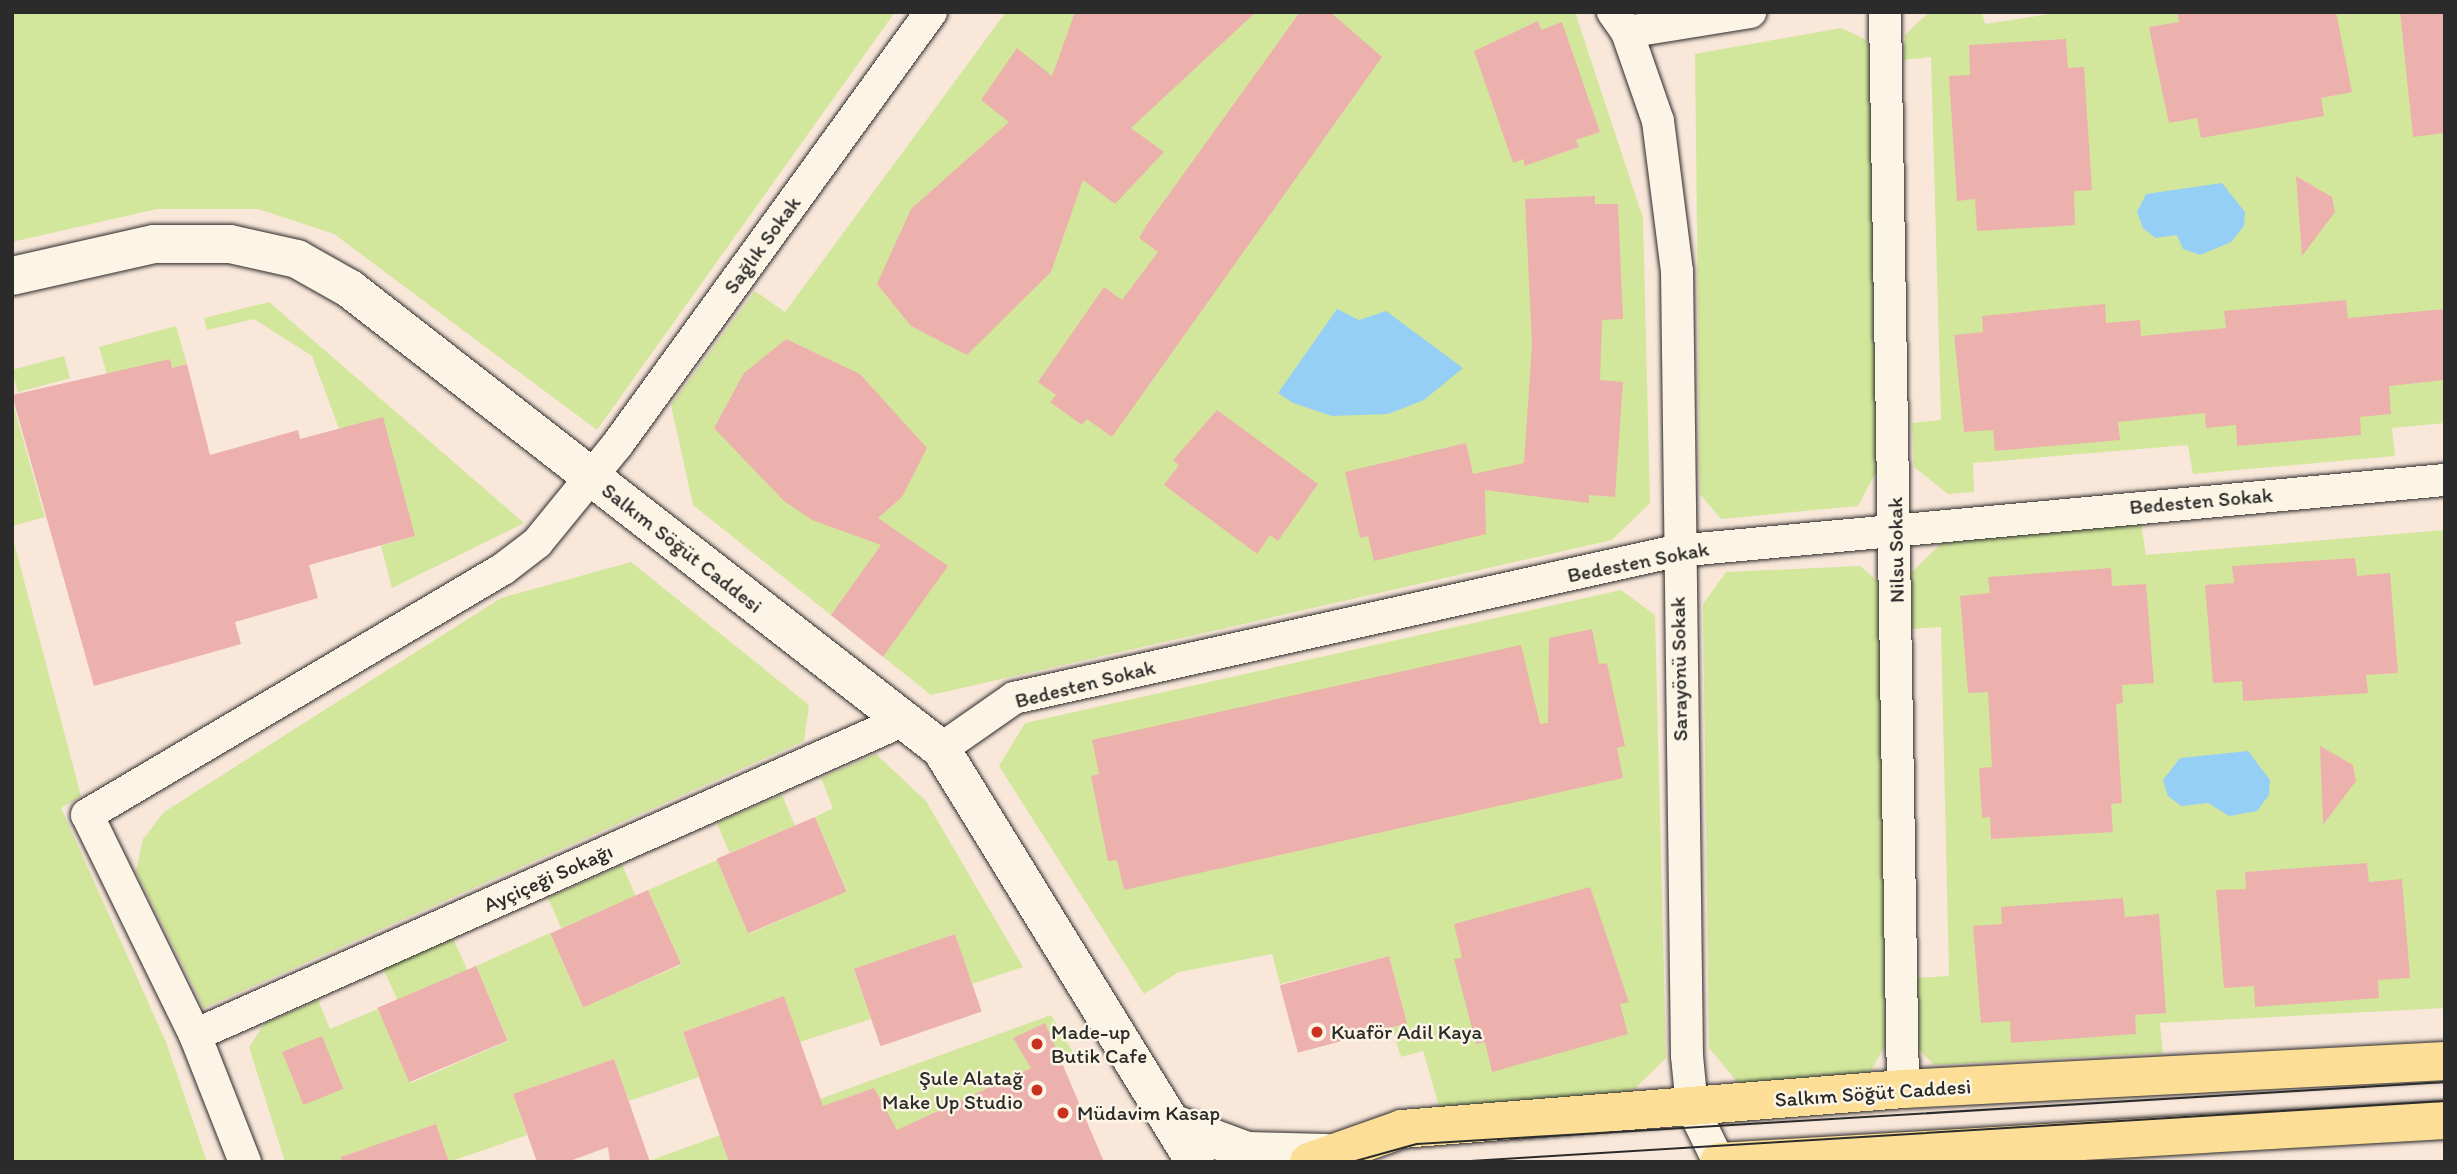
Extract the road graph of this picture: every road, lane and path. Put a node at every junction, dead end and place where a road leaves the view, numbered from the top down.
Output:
1 (931, 12) edge
2 (1750, 12) edge
3 (1885, 12) edge
4 (1620, 22) edge
5 (12, 276) edge
6 (593, 477) junction
7 (2445, 480) edge
8 (1896, 527) junction
9 (1676, 551) junction
10 (902, 721) junction
11 (941, 749) junction
12 (195, 1035) junction
13 (2445, 1061) edge
14 (1903, 1089) junction
15 (1692, 1107) junction
16 (2445, 1120) edge
17 (1177, 1125) junction
18 (1317, 1157) edge
19 (245, 1162) edge
20 (1195, 1162) edge
21 (1719, 1162) edge

1 - 6 street, Sağlık Sokak
2 - 4 street
3 - 8 street, Nilsu Sokak
4 - 9 street, Sarayönü Sokak
5 - 6 street, Salkım Söğüt Caddesi
6 - 10 street, Salkım Söğüt Caddesi
6 - 12 street, Sağlık Sokak
7 - 8 street, Bedesten Sokak
8 - 9 street, Bedesten Sokak
8 - 14 street, Nilsu Sokak
9 - 11 street, Bedesten Sokak
9 - 15 street, Sarayönü Sokak
10 - 11 street, Salkım Söğüt Caddesi
10 - 12 street, Ayçiçeği Sokağı
11 - 17 street, Salkım Söğüt Caddesi
12 - 19 street
13 - 14 main road, Salkım Söğüt Caddesi
14 - 15 main road, Salkım Söğüt Caddesi
15 - 18 main road, Salkım Söğüt Caddesi
15 - 21 street, Sarayönü Sokak
16 - 21 main road
17 - 18 street
17 - 20 street, Salkım Söğüt Caddesi

